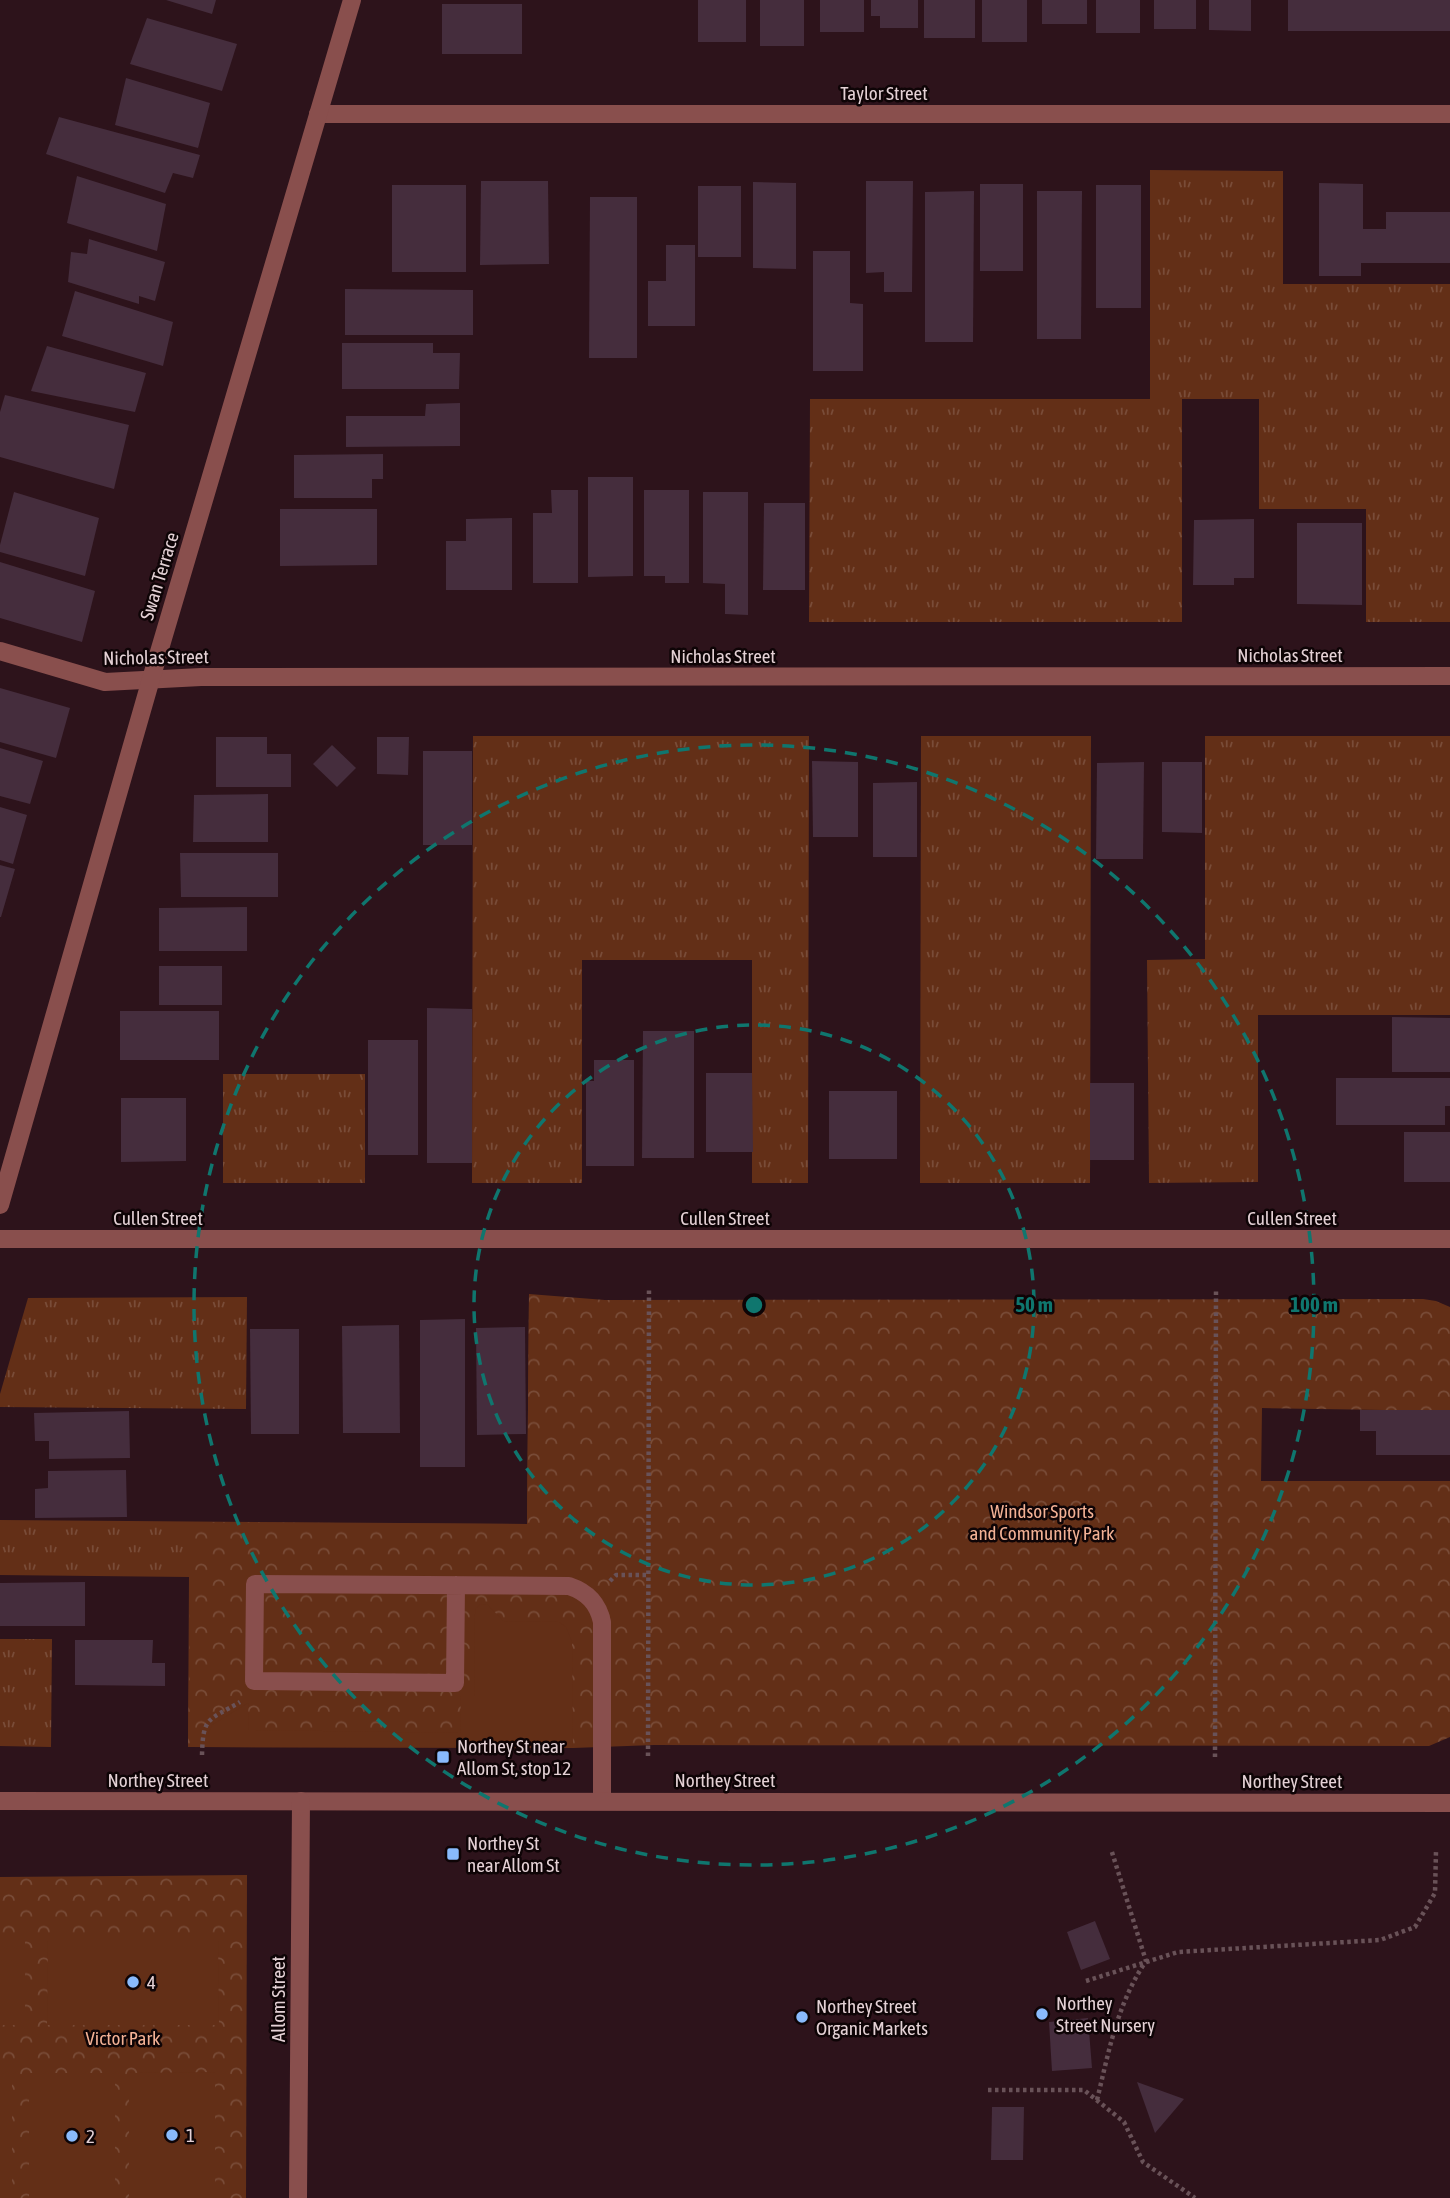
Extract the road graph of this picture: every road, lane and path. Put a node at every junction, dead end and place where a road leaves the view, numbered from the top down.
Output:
1 (352, 0) edge
2 (318, 114) junction
3 (1450, 114) edge
4 (0, 651) edge
5 (1450, 676) edge
6 (151, 679) junction
7 (0, 1205) edge
8 (0, 1239) edge
9 (1450, 1239) edge
10 (649, 1288) dead end
11 (1216, 1289) dead end
12 (649, 1575) junction
13 (456, 1585) junction
14 (592, 1599) junction
15 (254, 1681) junction
16 (202, 1755) dead end
17 (648, 1756) dead end
18 (1215, 1757) dead end
19 (0, 1801) edge
20 (301, 1801) junction
21 (602, 1801) junction
22 (1450, 1803) edge
23 (1111, 1849) dead end
24 (1436, 1850) dead end
25 (1146, 1961) junction
26 (1086, 1981) dead end
27 (988, 2090) dead end
28 (1097, 2100) junction
29 (298, 2198) edge
30 (1195, 2198) edge

1 - 2 street, Swan Terrace
2 - 3 street, Taylor Street
2 - 6 street, Swan Terrace
4 - 6 street, Nicholas Street
5 - 6 street, Nicholas Street
6 - 7 street, Swan Terrace
8 - 9 street, Cullen Street
10 - 12 path
11 - 18 path
12 - 14 path
12 - 17 path
13 - 14 street
13 - 15 street
13 - 15 street
14 - 21 street
15 - 16 path
19 - 20 street, Northey Street
20 - 21 street, Northey Street
20 - 29 street, Allom Street
21 - 22 street, Northey Street
23 - 25 path
24 - 25 path
25 - 26 path
25 - 28 path
27 - 28 path
28 - 30 path

